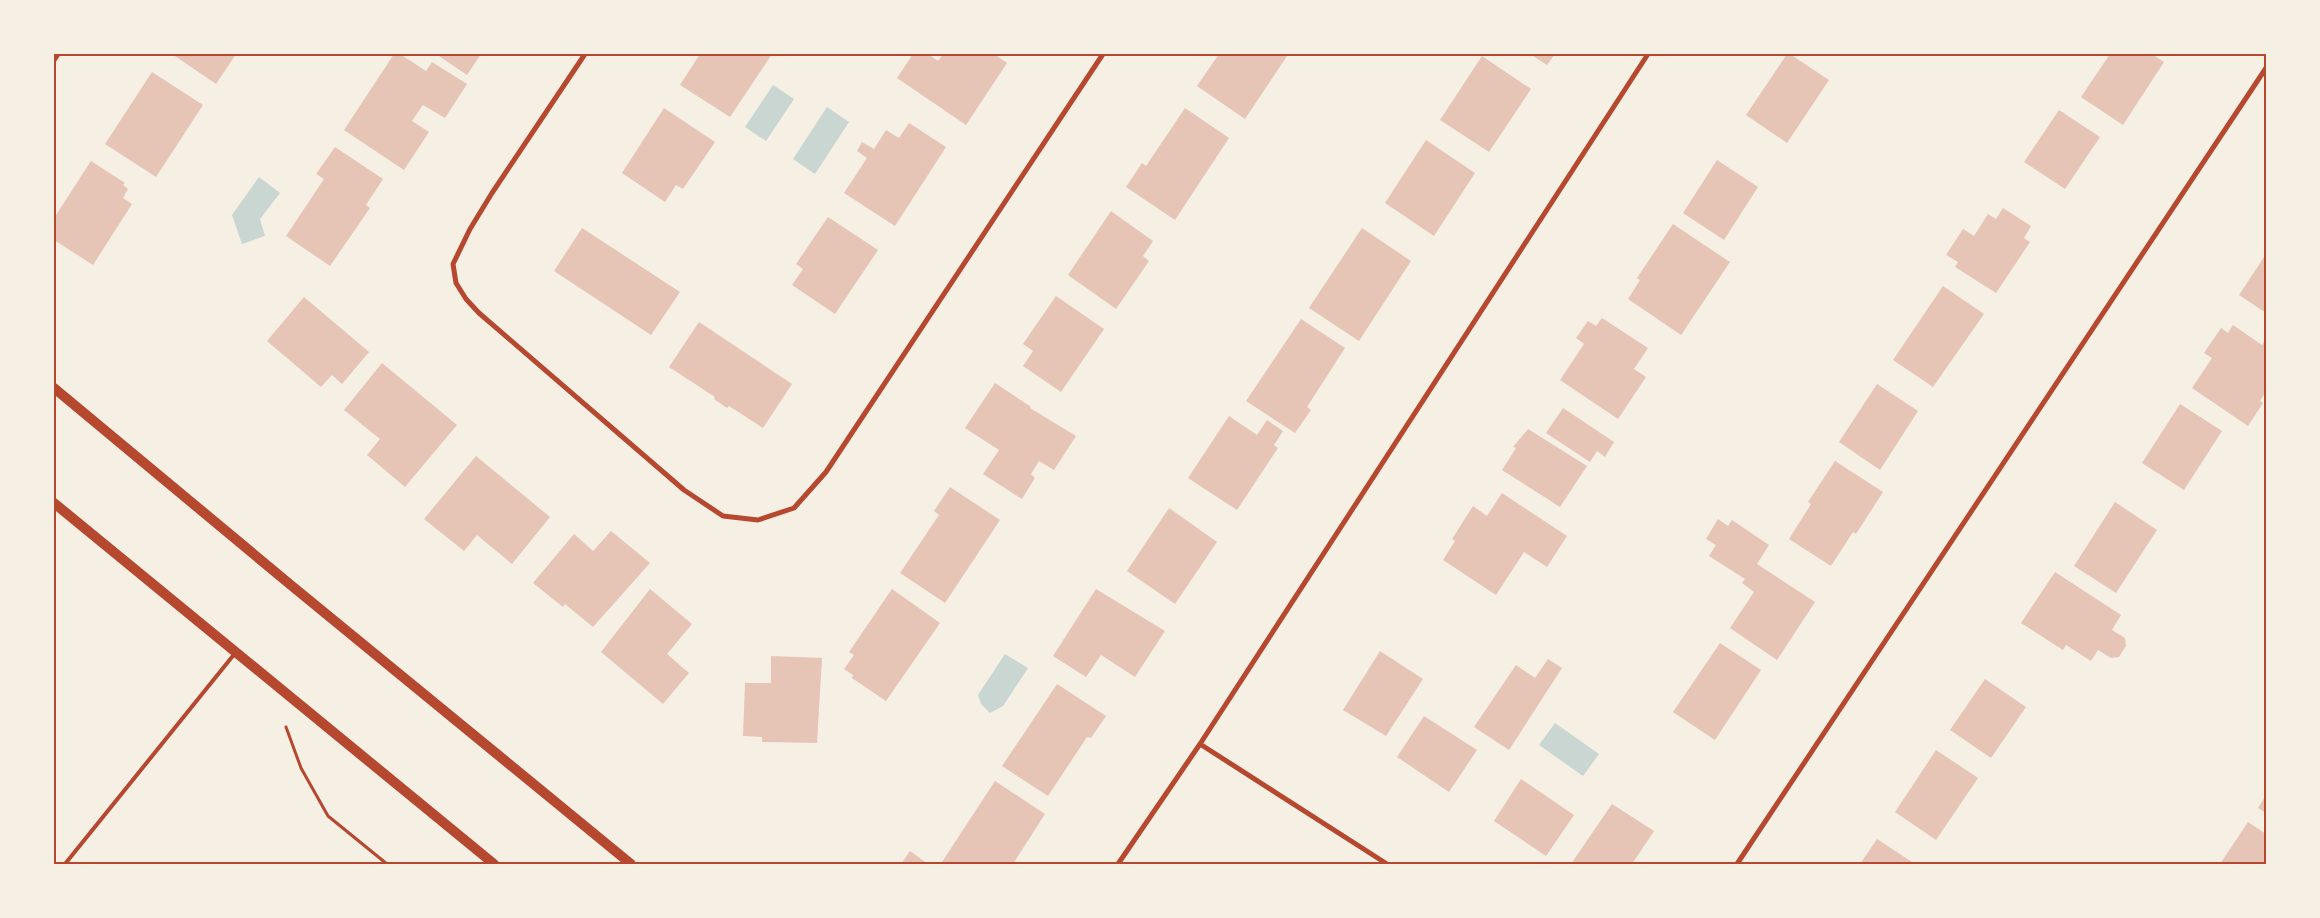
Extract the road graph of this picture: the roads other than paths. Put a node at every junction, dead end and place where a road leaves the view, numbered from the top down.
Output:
1 (58, 54) edge
2 (585, 54) edge
3 (1103, 54) edge
4 (1648, 54) edge
5 (54, 60) edge
6 (2266, 68) edge
7 (54, 388) edge
8 (54, 503) edge
9 (236, 652) junction
10 (1200, 744) junction
11 (64, 864) edge
12 (494, 864) edge
13 (631, 864) edge
14 (1118, 864) edge
15 (1387, 864) edge
16 (1737, 864) edge

1 - 5 street
2 - 3 street
4 - 10 street
6 - 16 street
7 - 13 main road
8 - 9 main road
9 - 11 lane
9 - 12 main road
10 - 14 street
10 - 15 street

